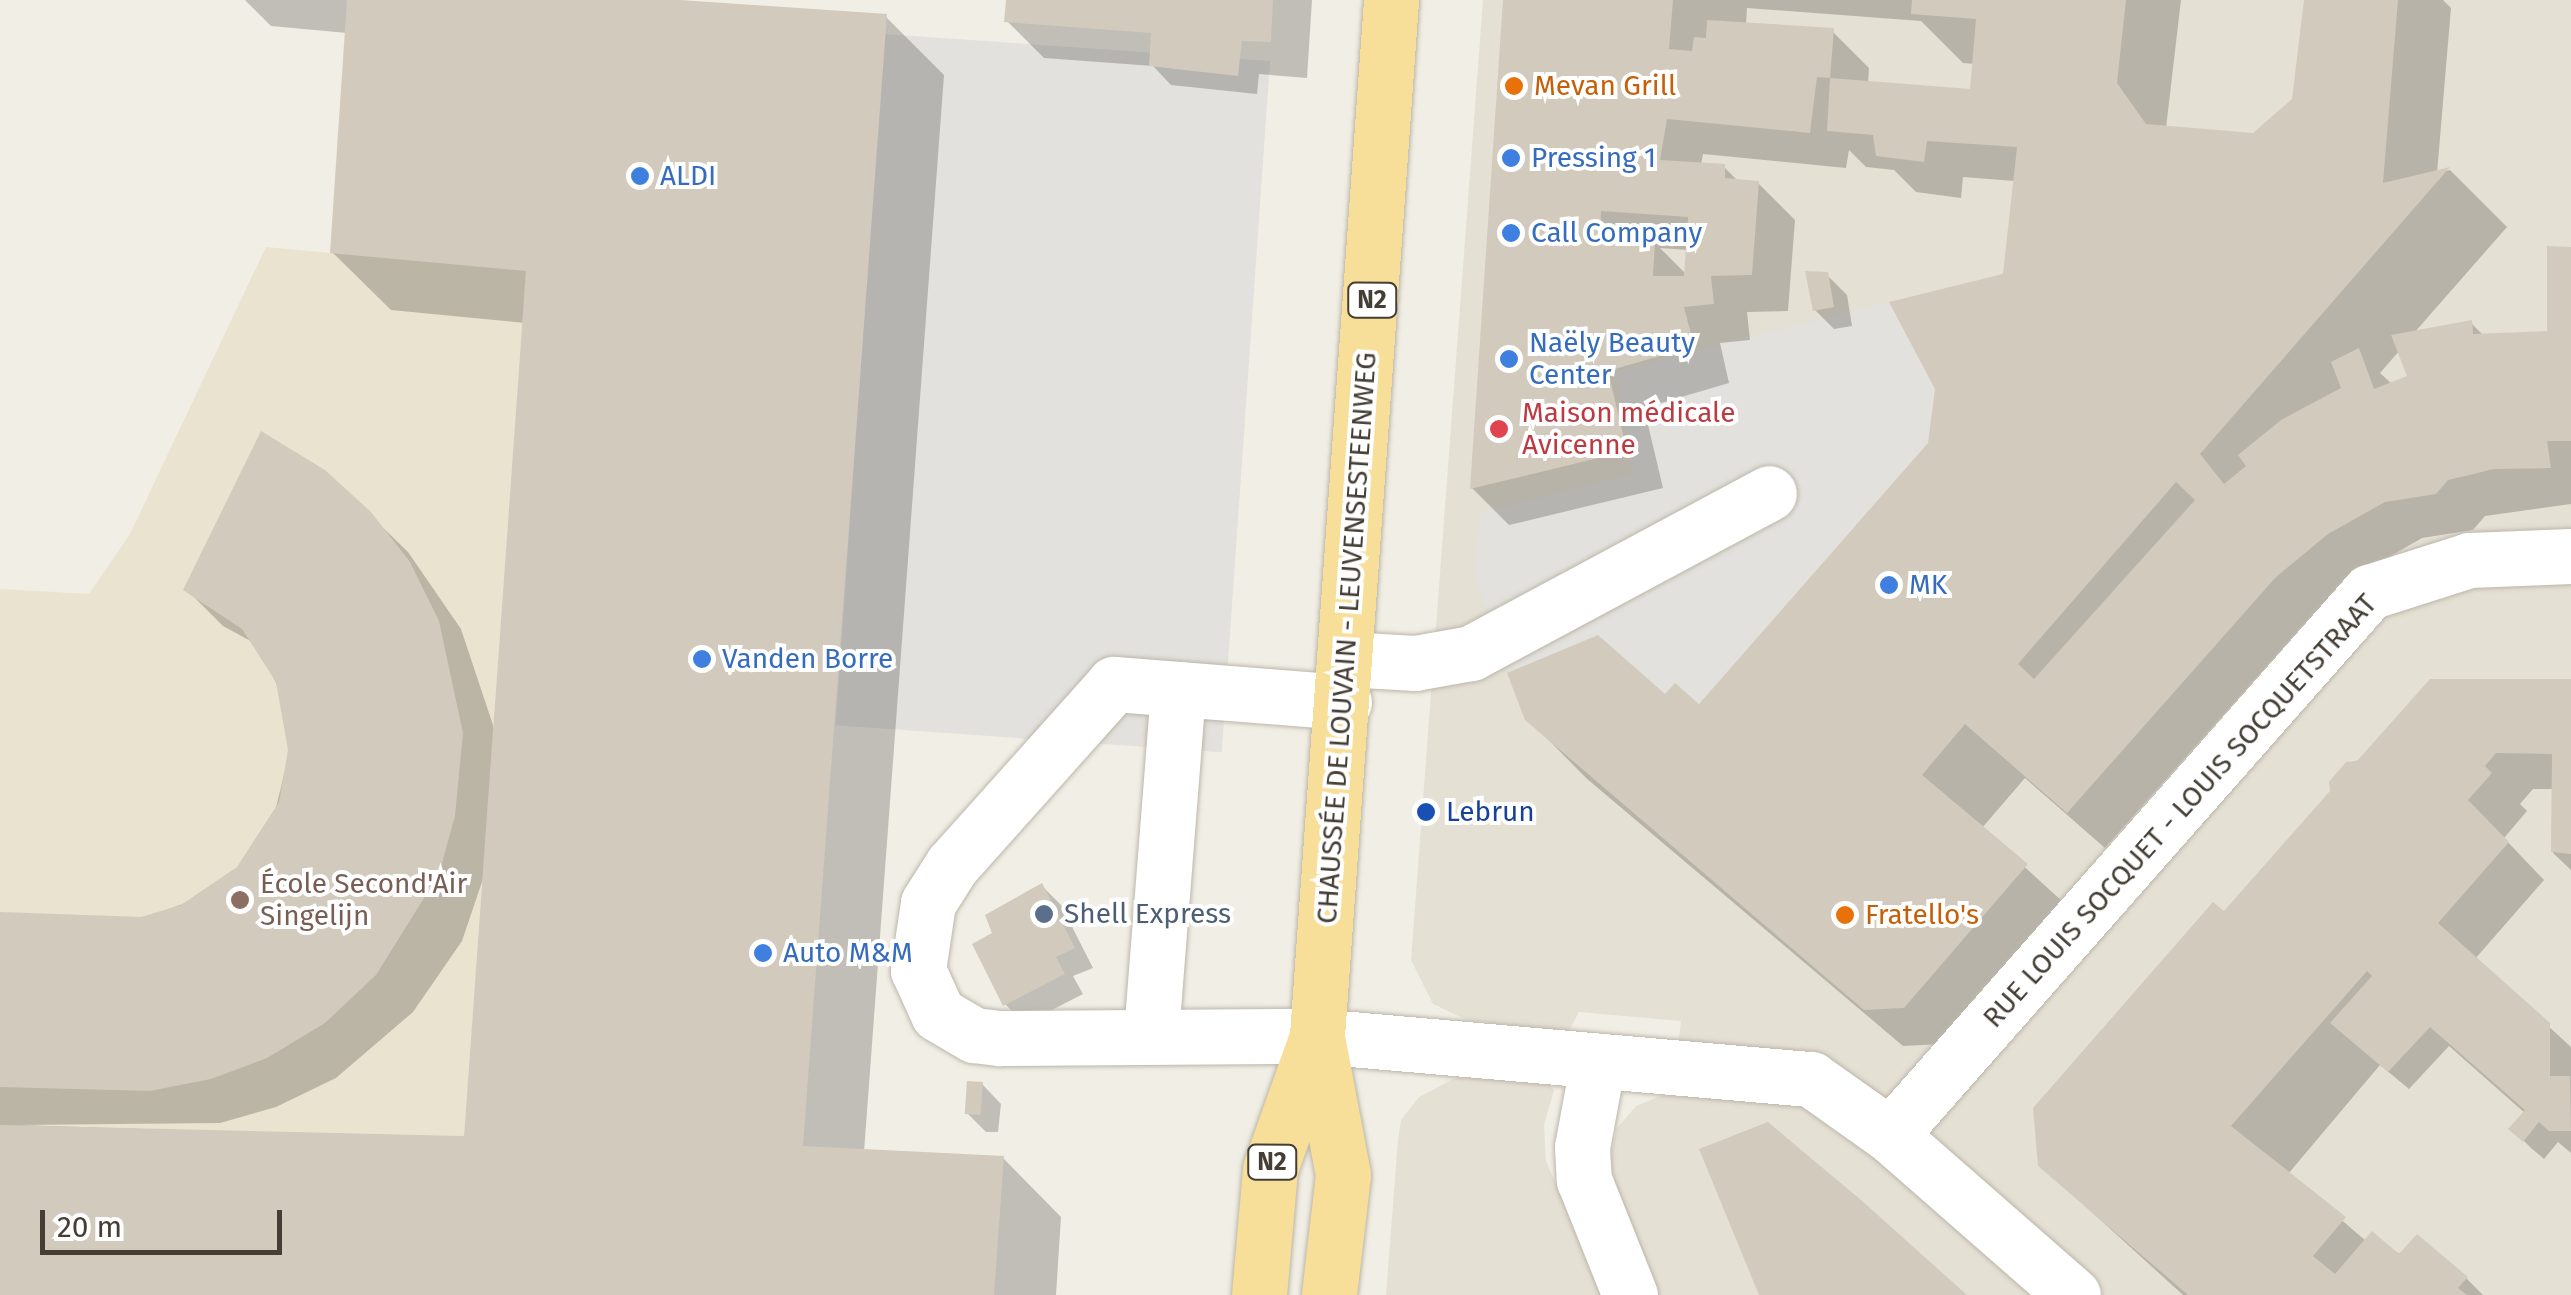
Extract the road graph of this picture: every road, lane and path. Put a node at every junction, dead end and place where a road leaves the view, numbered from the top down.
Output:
1 (1391, 0) edge
2 (1769, 493) dead end
3 (2571, 556) edge
4 (1345, 680) junction
5 (1178, 689) junction
6 (1151, 1034) junction
7 (1316, 1036) junction
8 (1598, 1061) junction
9 (1890, 1135) junction
10 (1259, 1295) edge
11 (1329, 1295) edge
12 (1630, 1295) edge
13 (2073, 1295) edge

1 - 4 main road, CHAUSSÉE DE LOUVAIN - LEUVENSESTEENWEG / N2
2 - 4 street
3 - 9 street, RUE LOUIS SOCQUET - LOUIS SOCQUETSTRAAT
4 - 5 street
4 - 7 main road, CHAUSSÉE DE LOUVAIN - LEUVENSESTEENWEG / N2
5 - 6 street
5 - 6 street
6 - 7 street
7 - 8 street
7 - 10 main road, CHAUSSÉE DE LOUVAIN - LEUVENSESTEENWEG / N2
7 - 11 main road, CHAUSSÉE DE LOUVAIN - LEUVENSESTEENWEG / N2
8 - 9 street
8 - 12 street
9 - 13 street

